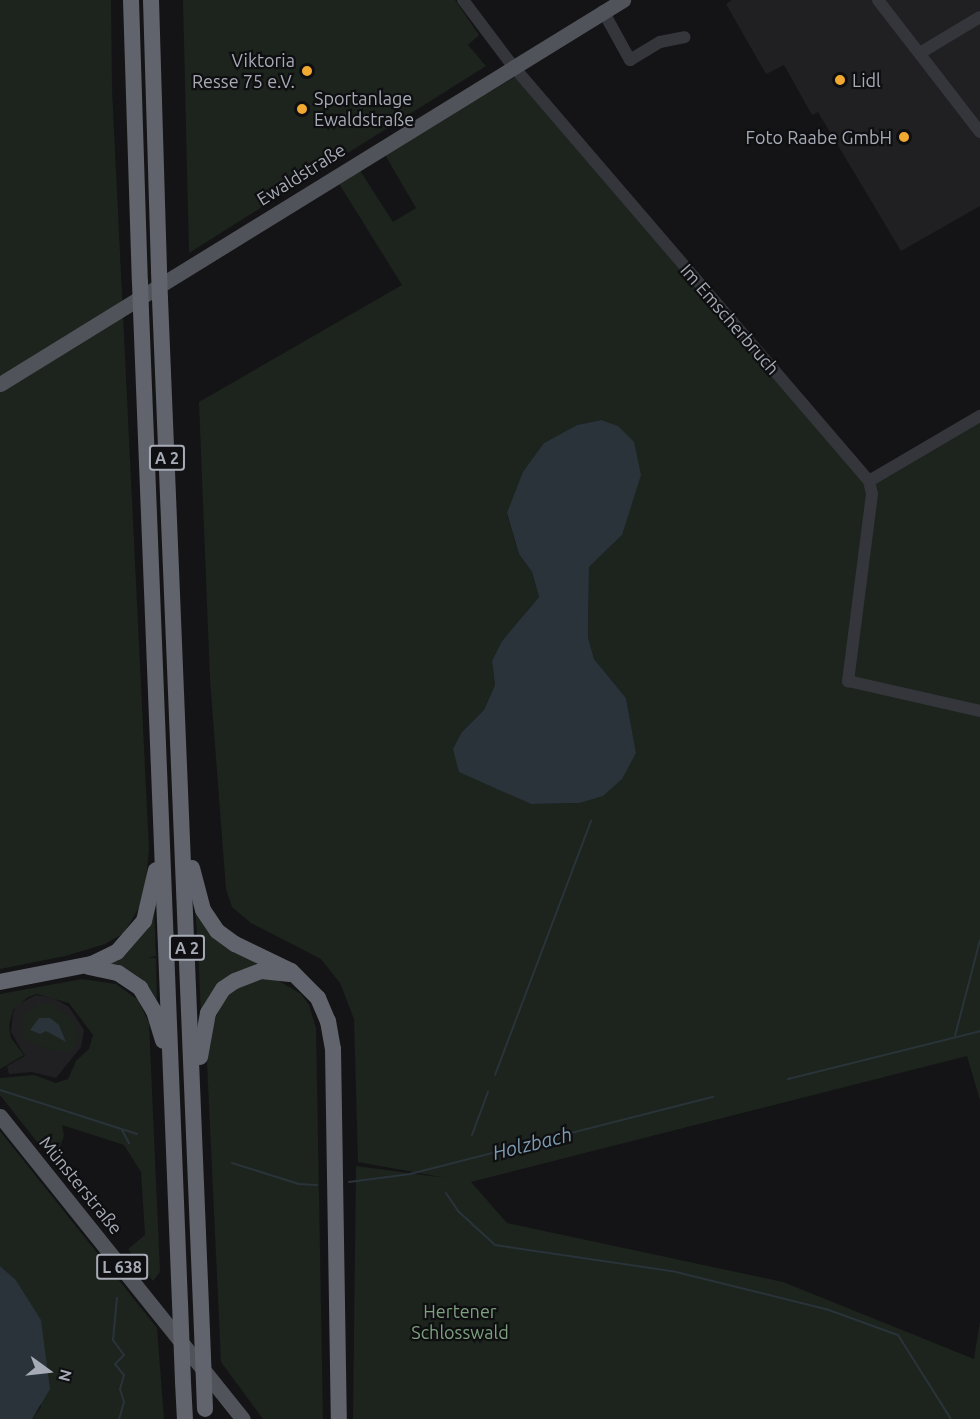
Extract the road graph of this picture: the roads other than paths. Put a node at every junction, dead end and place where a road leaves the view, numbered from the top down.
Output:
1 (131, 0) edge
2 (151, 0) edge
3 (463, 0) edge
4 (623, 0) edge
5 (878, 0) edge
6 (603, 12) junction
7 (980, 17) edge
8 (685, 37) dead end
9 (920, 52) junction
10 (512, 65) junction
11 (980, 132) edge
12 (0, 384) edge
13 (980, 416) edge
14 (869, 482) junction
15 (980, 711) edge
16 (181, 793) junction
17 (162, 821) junction
18 (79, 967) junction
19 (302, 980) junction
20 (0, 982) edge
21 (171, 1081) junction
22 (193, 1103) junction
23 (0, 1116) edge
24 (205, 1414) edge
25 (184, 1419) edge
26 (243, 1419) edge
27 (339, 1419) edge

1 - 17 highway, A 2, bridge
2 - 16 highway, A 2, bridge
3 - 10 street, Im Emscherbruch
4 - 6 main road, Ewaldstraße
5 - 9 street
6 - 8 street
6 - 10 main road, Ewaldstraße
7 - 9 street
9 - 11 street
10 - 12 main road, Ewaldstraße
10 - 14 street, Im Emscherbruch
13 - 14 street
14 - 15 street
16 - 19 highway
16 - 22 highway, A 2
17 - 18 highway
17 - 21 highway, A 2
18 - 20 highway
18 - 21 highway
19 - 22 highway
19 - 27 highway
21 - 25 highway, A 2, bridge
22 - 24 highway, A 2, bridge
23 - 26 main road, Münsterstraße / L 638

